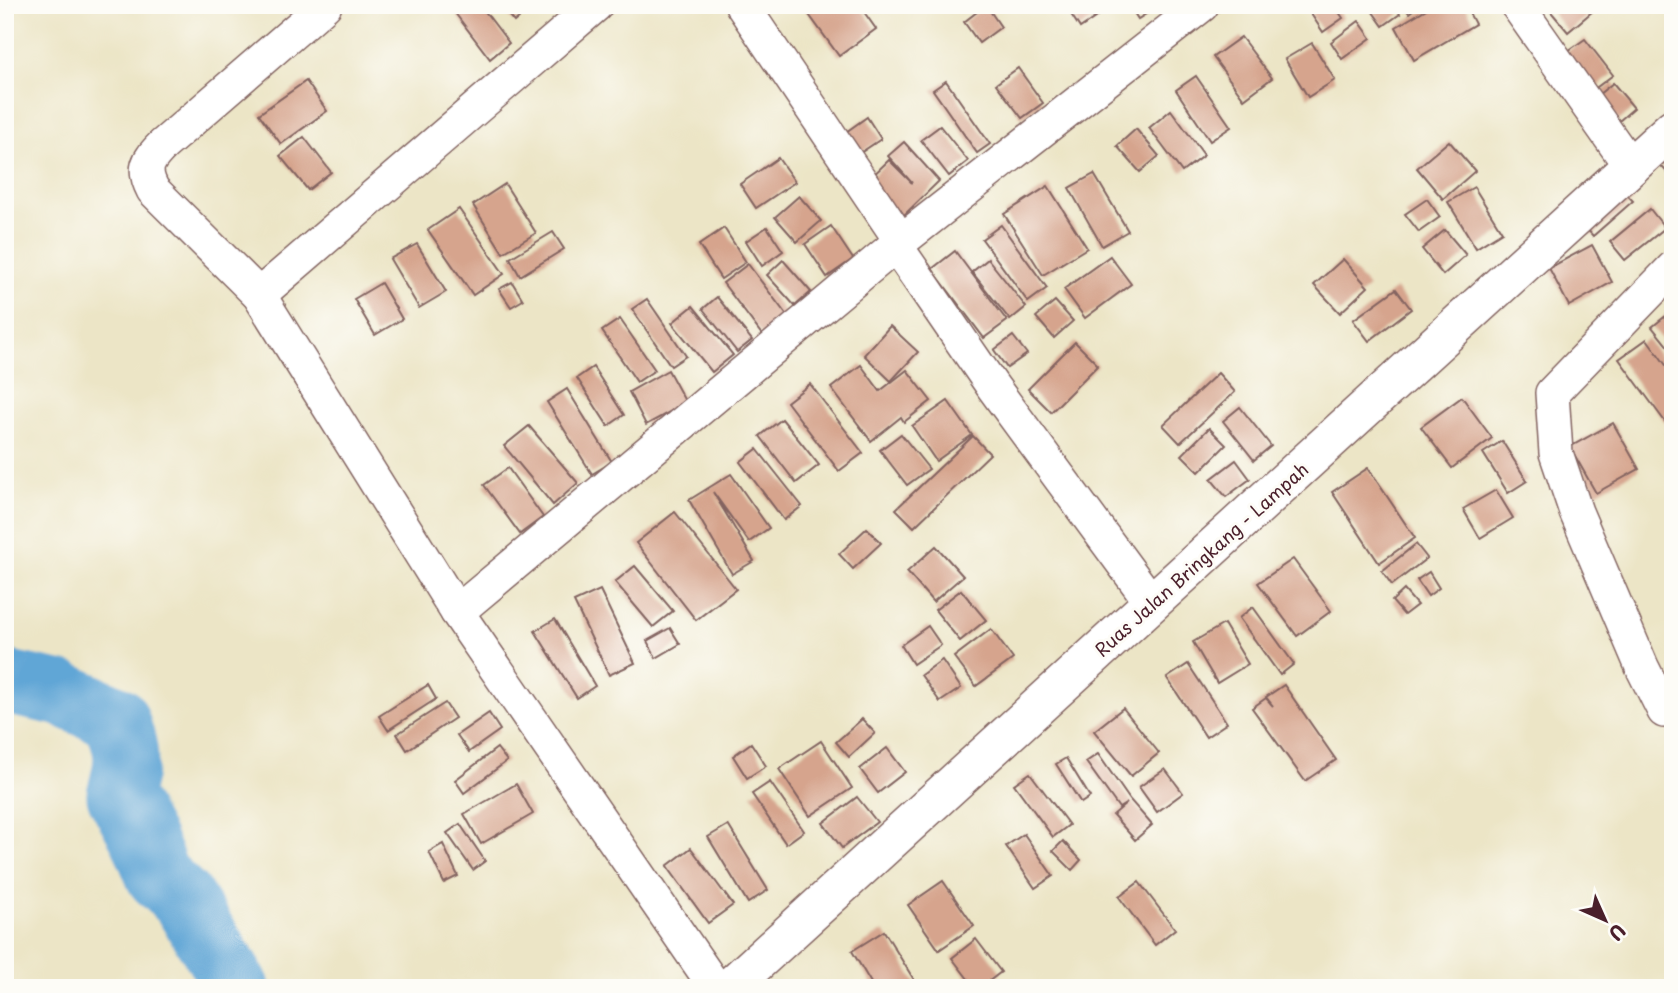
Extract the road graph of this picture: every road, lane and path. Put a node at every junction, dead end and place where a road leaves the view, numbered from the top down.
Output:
1 (325, 5) edge
2 (596, 5) edge
3 (742, 5) edge
4 (1202, 5) edge
5 (1517, 5) edge
6 (1673, 128) edge
7 (1631, 167) junction
8 (899, 243) junction
9 (1673, 268) edge
10 (260, 295) junction
11 (1152, 603) junction
12 (457, 612) junction
13 (1664, 710) dead end
14 (716, 988) edge
15 (729, 988) edge

1 - 10 street
2 - 10 street
3 - 8 street
4 - 8 street
5 - 7 street
6 - 7 main road, Ruas Jalan Bringkang - Lampah
7 - 11 main road, Ruas Jalan Bringkang - Lampah
8 - 11 street
8 - 12 street
9 - 13 street
10 - 12 street
11 - 15 main road, Ruas Jalan Bringkang - Lampah
12 - 14 street

